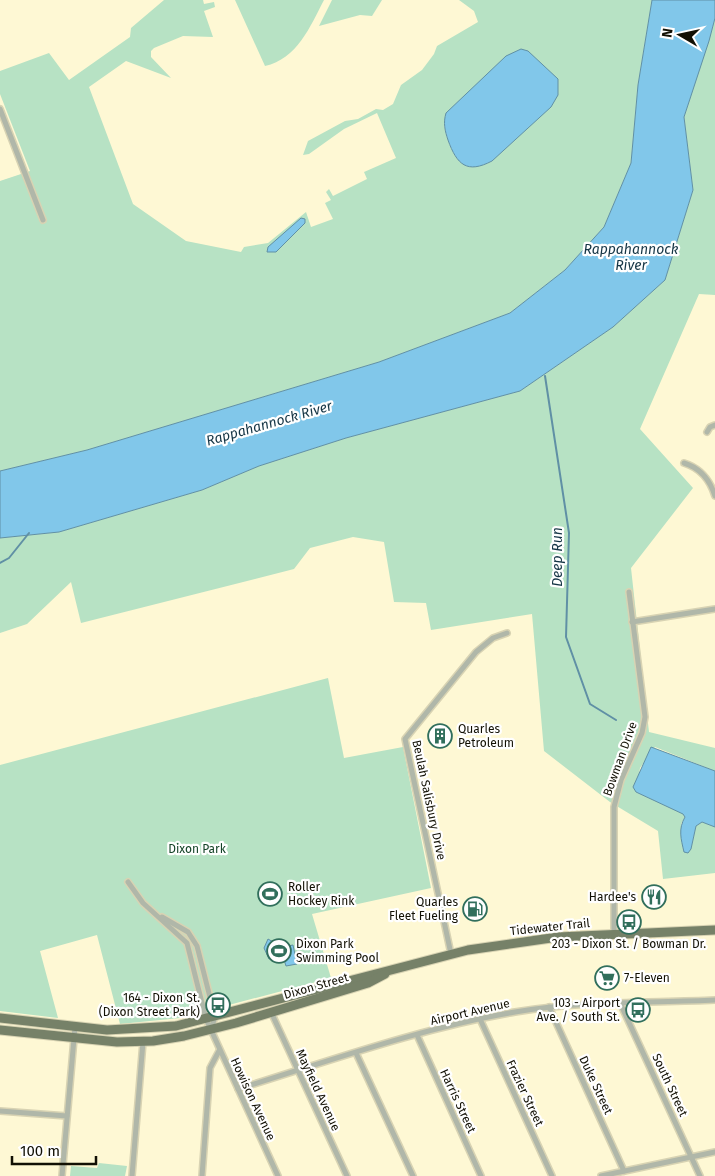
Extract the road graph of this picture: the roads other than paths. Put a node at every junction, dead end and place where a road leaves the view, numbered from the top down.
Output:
1 (0, 109) edge
2 (42, 220) dead end
3 (715, 425) edge
4 (707, 432) dead end
5 (684, 463) dead end
6 (715, 496) edge
7 (629, 592) dead end
8 (715, 609) edge
9 (632, 622) junction
10 (507, 633) dead end
11 (128, 882) dead end
12 (156, 914) junction
13 (715, 930) edge
14 (614, 934) junction
15 (451, 954) junction
16 (391, 970) junction
17 (715, 1000) edge
18 (620, 1003) junction
19 (549, 1007) junction
20 (271, 1012) junction
21 (0, 1018) edge
22 (210, 1018) junction
23 (480, 1018) junction
24 (75, 1027) junction
25 (211, 1029) junction
26 (0, 1030) edge
27 (417, 1035) junction
28 (74, 1038) junction
29 (143, 1042) junction
30 (220, 1051) junction
31 (356, 1053) junction
32 (298, 1071) junction
33 (238, 1089) junction
34 (0, 1111) edge
35 (67, 1116) junction
36 (715, 1152) edge
37 (692, 1157) junction
38 (624, 1171) junction
39 (62, 1176) edge
40 (132, 1176) edge
41 (202, 1176) edge
42 (278, 1176) edge
43 (347, 1176) edge
44 (413, 1176) edge
45 (481, 1176) edge
46 (552, 1176) edge
47 (601, 1176) edge
48 (700, 1176) edge

1 - 2 street
3 - 4 street
5 - 6 street
7 - 9 street, Bowman Drive
8 - 9 street
9 - 14 street, Bowman Drive
10 - 15 street, Beulah Salisbury Drive
11 - 12 street
12 - 22 street
12 - 22 street
13 - 14 main road, Tidewater Trail
14 - 15 main road, Tidewater Trail
15 - 16 main road, Tidewater Trail
16 - 20 main road, Dixon Street
16 - 22 main road, Dixon Street
17 - 18 street, Airport Avenue
18 - 19 street, Airport Avenue
18 - 37 street, South Street
19 - 23 street, Airport Avenue
19 - 38 street, Duke Street
20 - 25 main road, Dixon Street
20 - 32 street, Mayfield Avenue
21 - 24 main road, Dixon Street
22 - 24 main road, Dixon Street
22 - 25 street
22 - 25 street
23 - 27 street, Airport Avenue
23 - 46 street, Frazier Street
24 - 28 street
25 - 29 main road, Dixon Street
25 - 30 street, Howison Avenue
26 - 28 main road, Dixon Street
27 - 31 street, Airport Avenue
27 - 45 street, Harris Street
28 - 29 main road, Dixon Street
28 - 35 street
29 - 40 street
30 - 33 street, Howison Avenue
30 - 41 street
31 - 32 street, Airport Avenue
31 - 44 street
32 - 33 street, Airport Avenue
32 - 43 street, Mayfield Avenue
33 - 42 street, Howison Avenue
34 - 35 street
35 - 39 street
36 - 37 street
37 - 38 street
37 - 48 street, South Street
38 - 47 street

